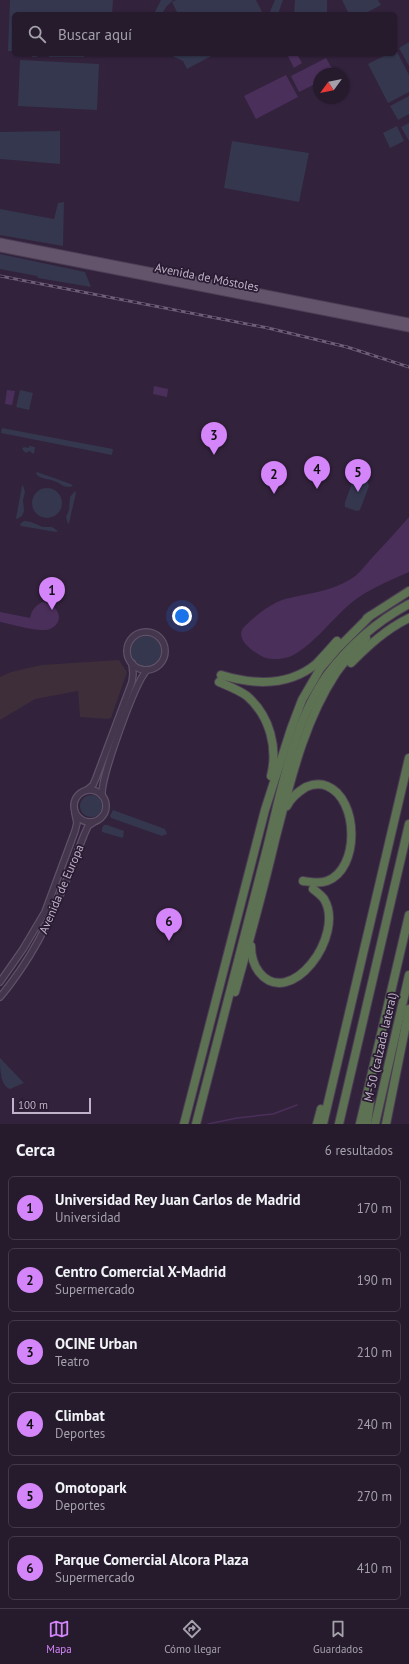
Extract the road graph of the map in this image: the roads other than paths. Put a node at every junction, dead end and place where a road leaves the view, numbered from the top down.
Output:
1 (0, 242) edge
2 (0, 248) edge
3 (409, 322) edge
4 (409, 328) edge
5 (409, 591) edge
6 (409, 604) edge
7 (394, 612) junction
8 (370, 616) junction
9 (409, 618) edge
10 (132, 663) junction
11 (147, 670) junction
12 (324, 694) junction
13 (409, 758) edge
14 (87, 790) junction
15 (102, 795) junction
16 (266, 810) junction
17 (75, 812) junction
18 (282, 815) junction
19 (94, 822) junction
20 (409, 824) edge
21 (303, 881) dead end
22 (313, 889) dead end
23 (409, 915) edge
24 (252, 931) junction
25 (409, 975) edge
26 (0, 982) edge
27 (355, 989) junction
28 (0, 996) edge
29 (409, 1009) edge
30 (409, 1026) edge
31 (377, 1052) junction
32 (200, 1062) junction
33 (200, 1108) junction
34 (387, 1123) edge
35 (180, 1124) edge
36 (184, 1124) edge
37 (196, 1124) edge
38 (317, 1124) edge
39 (323, 1124) edge
40 (339, 1124) edge
41 (360, 1124) edge
42 (366, 1124) edge
43 (375, 1124) edge

1 - 3 main road, Avenida de Móstoles
2 - 4 main road, Avenida de Móstoles
5 - 8 highway
6 - 7 highway
7 - 12 highway
7 - 33 highway
8 - 16 highway
8 - 16 highway
9 - 12 highway
10 - 11 street
10 - 11 street
10 - 14 street
11 - 15 street
12 - 18 highway
13 - 27 highway
14 - 15 street
14 - 17 street
15 - 19 street
16 - 32 highway
17 - 19 street
17 - 26 street, Avenida de Europa
18 - 21 highway
18 - 24 highway
19 - 28 street, Avenida de Europa
20 - 40 highway
22 - 24 highway
23 - 31 highway
24 - 33 highway
25 - 43 highway, M-50 (calzada lateral)
27 - 38 highway
27 - 39 highway
29 - 34 highway
30 - 34 highway
31 - 41 highway
31 - 42 highway
32 - 35 highway
32 - 36 highway
33 - 37 highway

